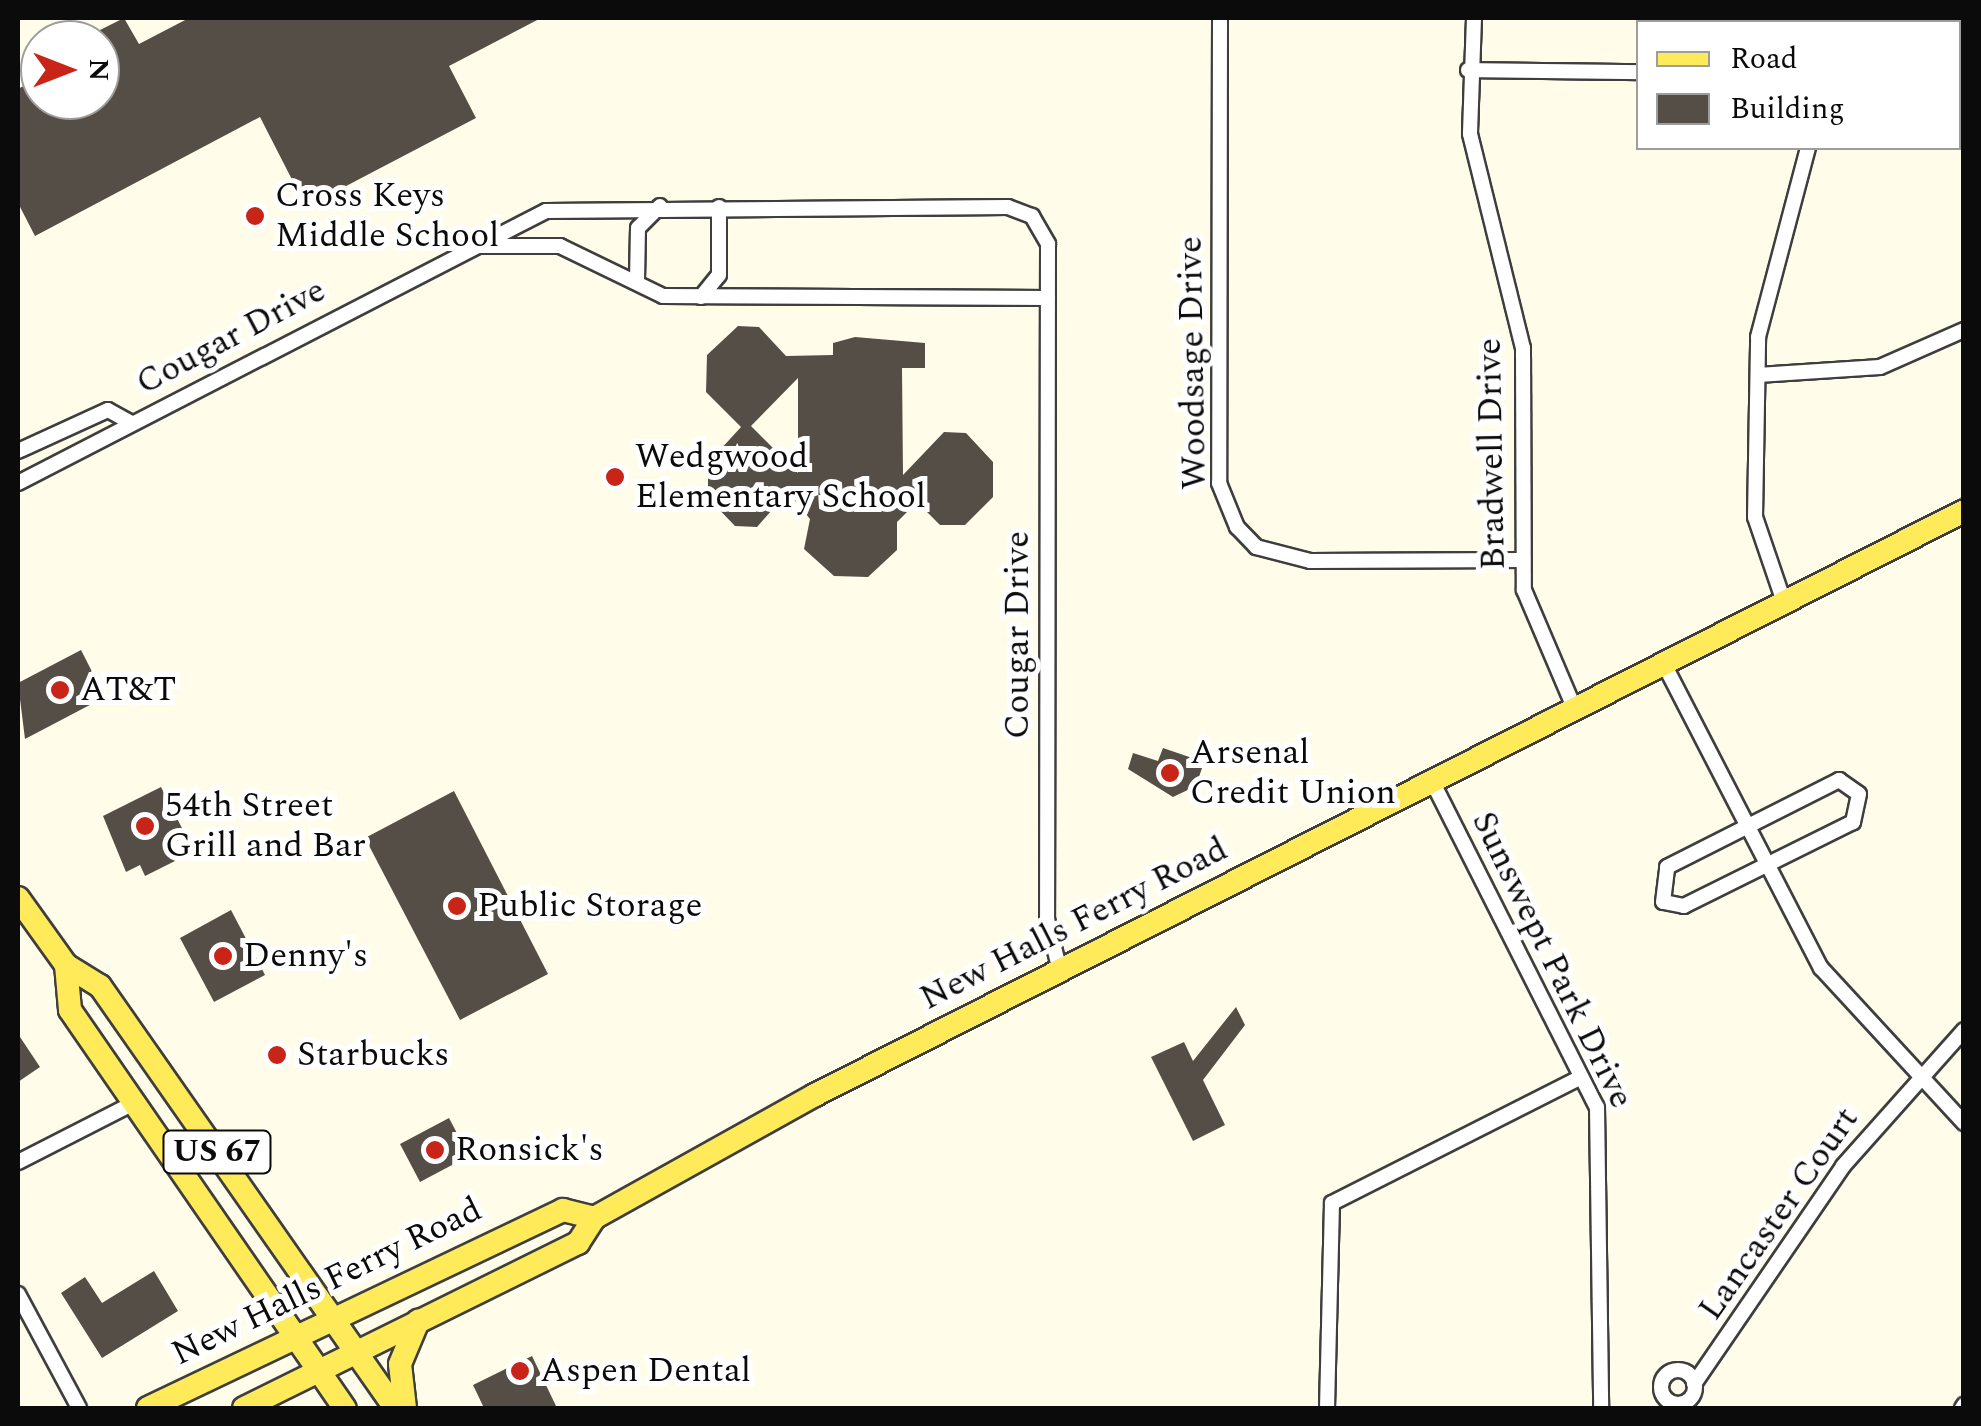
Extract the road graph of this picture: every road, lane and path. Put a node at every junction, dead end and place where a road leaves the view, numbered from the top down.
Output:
1 (1220, 18) edge
2 (1474, 18) edge
3 (1468, 70) junction
4 (1636, 72) edge
5 (1807, 150) edge
6 (661, 206) junction
7 (719, 207) junction
8 (465, 247) junction
9 (636, 280) junction
10 (701, 297) junction
11 (1048, 298) junction
12 (1964, 330) edge
13 (1758, 375) junction
14 (130, 423) junction
15 (18, 452) edge
16 (18, 483) edge
17 (1964, 511) edge
18 (1523, 560) junction
19 (1785, 604) junction
20 (1665, 666) junction
21 (1573, 705) junction
22 (1432, 781) junction
23 (1749, 822) junction
24 (1770, 867) junction
25 (18, 898) edge
26 (66, 965) junction
27 (1060, 971) junction
28 (1964, 1030) edge
29 (1582, 1077) junction
30 (1914, 1079) junction
31 (134, 1103) junction
32 (1964, 1124) edge
33 (18, 1162) edge
34 (594, 1218) junction
35 (18, 1294) edge
36 (331, 1319) junction
37 (418, 1322) junction
38 (295, 1334) junction
39 (355, 1352) junction
40 (320, 1371) junction
41 (1694, 1384) dead end
42 (79, 1408) edge
43 (148, 1408) edge
44 (244, 1408) edge
45 (346, 1408) edge
46 (395, 1408) edge
47 (404, 1408) edge
48 (1327, 1408) edge
49 (1601, 1408) edge

1 - 18 street, Woodsage Drive
2 - 3 street, Bradwell Drive
3 - 4 street
3 - 18 street, Bradwell Drive
5 - 13 street
6 - 7 street, Cougar Drive
6 - 8 street, Cougar Drive
6 - 9 street
7 - 10 street
7 - 11 street, Cougar Drive
8 - 9 street, Cougar Drive
8 - 14 street, Cougar Drive
9 - 10 street, Cougar Drive
10 - 11 street, Cougar Drive
11 - 27 street, Cougar Drive
12 - 13 street
13 - 19 street
14 - 15 street, Cougar Drive
14 - 16 street, Cougar Drive
17 - 19 main road, New Halls Ferry Road
18 - 21 street, Bradwell Drive
19 - 20 main road, New Halls Ferry Road
20 - 21 main road, New Halls Ferry Road
20 - 23 street
21 - 22 main road, New Halls Ferry Road
22 - 27 main road, New Halls Ferry Road
22 - 29 street, Sunswept Park Drive
23 - 24 street
23 - 24 street
23 - 24 street
24 - 30 street
25 - 26 main road, US 67
26 - 31 main road, US 67
26 - 36 main road, US 67
27 - 34 main road, New Halls Ferry Road
28 - 30 street, Lancaster Court
29 - 48 street
29 - 49 street, Sunswept Park Drive
30 - 32 street
30 - 41 street, Lancaster Court
31 - 33 street
31 - 38 main road, US 67
34 - 36 main road, New Halls Ferry Road
34 - 37 main road, New Halls Ferry Road
35 - 42 street
36 - 38 main road, New Halls Ferry Road
36 - 39 main road, US 67
37 - 39 main road, New Halls Ferry Road
37 - 47 main road
38 - 40 main road, US 67
38 - 43 main road, New Halls Ferry Road
39 - 40 main road, New Halls Ferry Road
39 - 46 main road, US 67
40 - 44 main road, New Halls Ferry Road
40 - 45 main road, US 67

